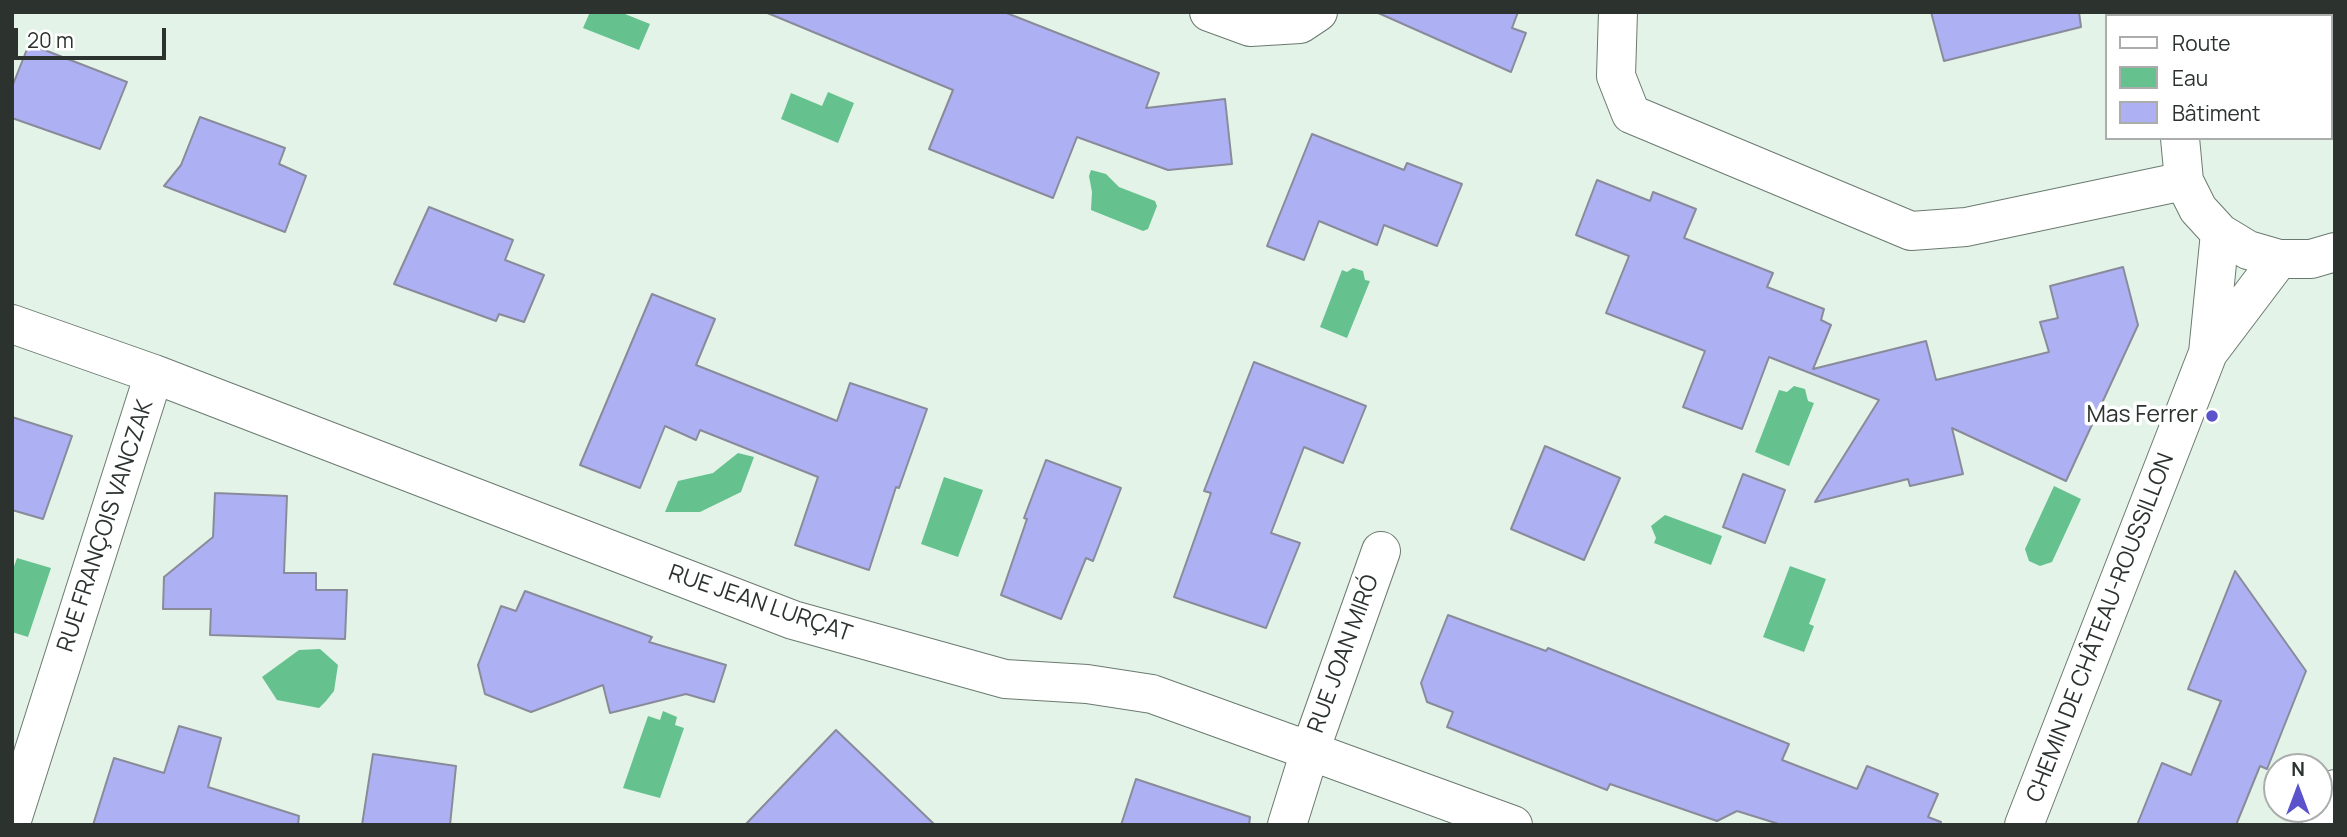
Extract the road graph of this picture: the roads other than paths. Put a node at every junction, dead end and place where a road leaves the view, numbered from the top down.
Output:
1 (1209, 12) edge
2 (1318, 12) edge
3 (1618, 12) edge
4 (2180, 140) edge
5 (2184, 181) junction
6 (2220, 233) junction
7 (2335, 252) edge
8 (2279, 259) junction
9 (12, 324) edge
10 (2208, 353) junction
11 (154, 374) junction
12 (1381, 551) dead end
13 (1310, 751) junction
14 (2335, 789) edge
15 (12, 820) edge
16 (1287, 825) edge
17 (1513, 825) edge
18 (2024, 825) edge
19 (2321, 825) edge

1 - 2 street
3 - 5 street
4 - 5 street
5 - 6 street
6 - 8 street
6 - 10 street, CHEMIN DE CHÂTEAU-ROUSSILLON
7 - 8 street
8 - 10 street, CHEMIN DE CHÂTEAU-ROUSSILLON
9 - 11 street, RUE FRANÇOIS VANCZAK
10 - 18 street, CHEMIN DE CHÂTEAU-ROUSSILLON
11 - 13 street, RUE JEAN LURÇAT
11 - 15 street, RUE FRANÇOIS VANCZAK
12 - 13 street, RUE JOAN MIRÓ
13 - 16 street
13 - 17 street, RUE JOAN MIRÓ
14 - 19 street

